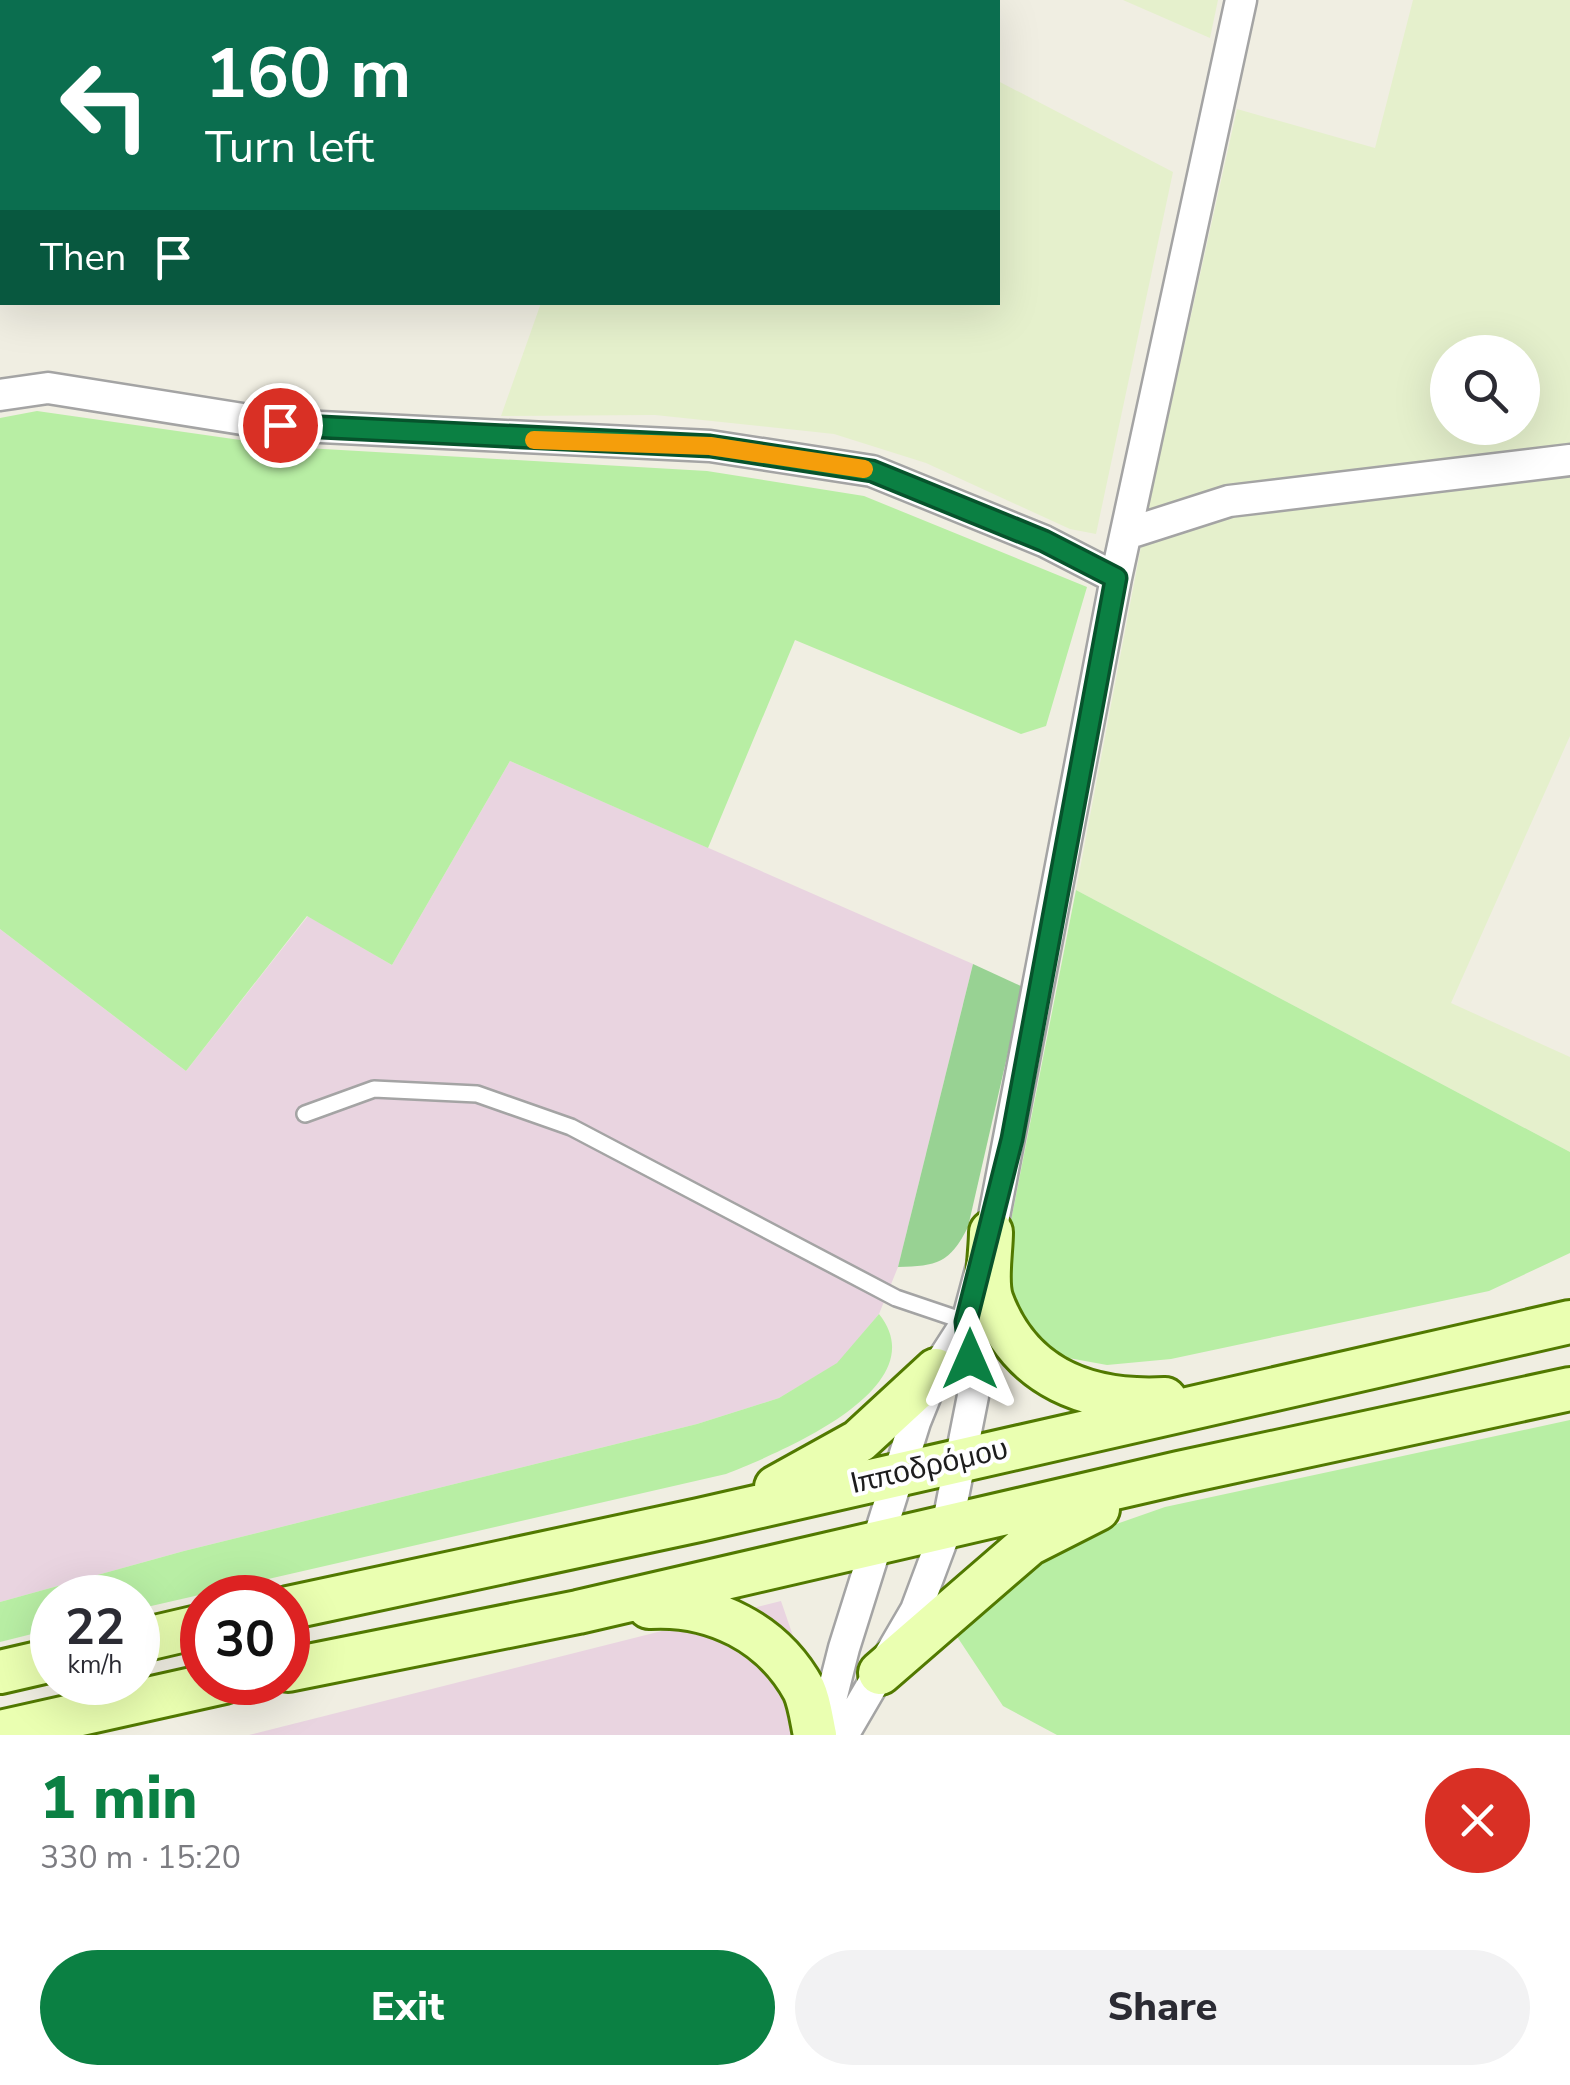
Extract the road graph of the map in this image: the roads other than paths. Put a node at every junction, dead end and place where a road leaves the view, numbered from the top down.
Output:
1 (1241, 0) edge
2 (0, 395) edge
3 (1570, 460) edge
4 (1126, 534) junction
5 (1116, 578) junction
6 (305, 1114) dead end
7 (992, 1232) junction
8 (966, 1322) junction
9 (1570, 1322) edge
10 (936, 1370) junction
11 (1570, 1389) edge
12 (1246, 1396) junction
13 (964, 1458) junction
14 (898, 1473) junction
15 (1180, 1473) junction
16 (699, 1520) junction
17 (947, 1526) junction
18 (876, 1542) junction
19 (310, 1603) edge
20 (578, 1612) junction
21 (30, 1665) edge
22 (310, 1666) edge
23 (0, 1672) edge
24 (880, 1672) junction
25 (180, 1692) edge
26 (0, 1732) edge
27 (819, 1735) edge
28 (843, 1735) edge

1 - 4 street
2 - 5 street
3 - 4 street
4 - 5 street
5 - 7 street
6 - 8 lane
7 - 8 street
7 - 12 main road
8 - 10 street
8 - 13 street
9 - 12 main road, Ιπποδρόμου
10 - 14 street
10 - 16 main road
11 - 15 main road, Ιπποδρόμου
12 - 13 main road, Ιπποδρόμου
13 - 14 main road, Ιπποδρόμου
13 - 17 street
14 - 16 main road, Ιπποδρόμου
14 - 18 street
15 - 17 main road, Ιπποδρόμου
15 - 24 main road
16 - 19 main road, Ιπποδρόμου
17 - 18 main road, Ιπποδρόμου
17 - 24 street
18 - 20 main road, Ιπποδρόμου
18 - 27 street
20 - 22 main road, Ιπποδρόμου
20 - 27 main road
21 - 23 main road
24 - 28 street
25 - 26 main road

